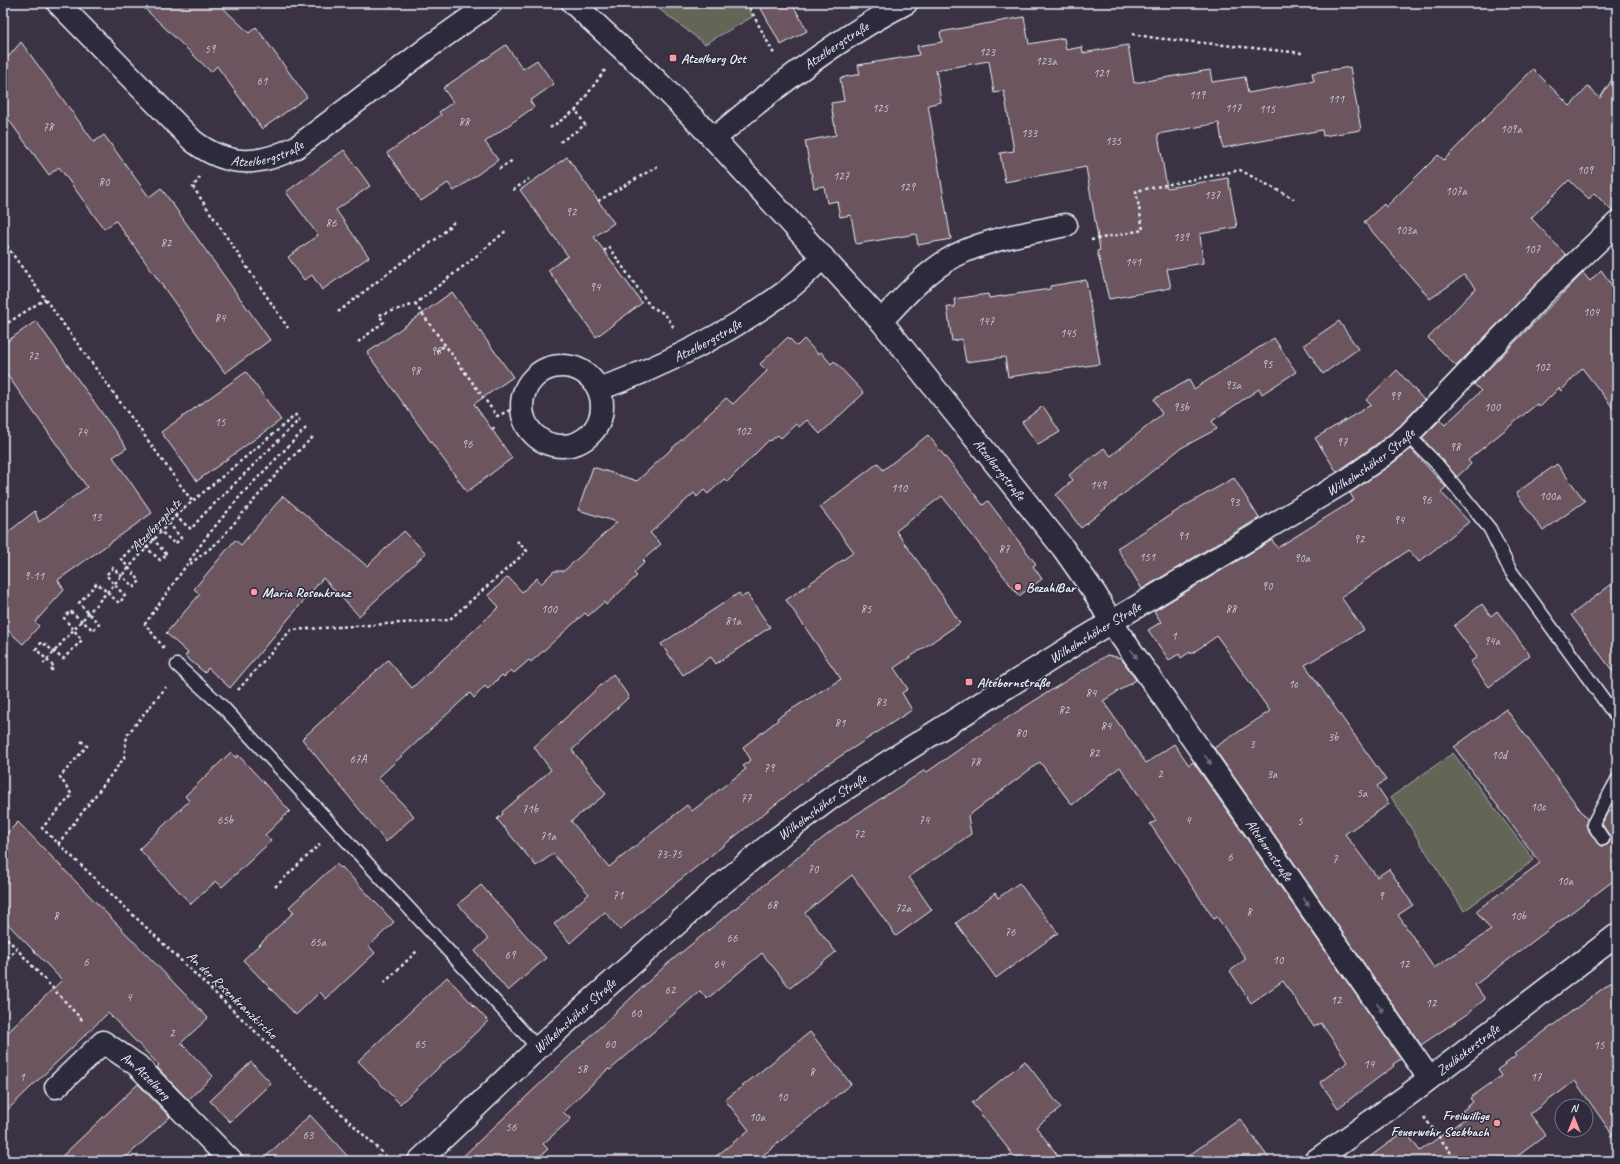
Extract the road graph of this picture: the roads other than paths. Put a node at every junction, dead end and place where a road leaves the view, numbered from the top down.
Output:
1 (58, 3) edge
2 (491, 3) edge
3 (573, 3) edge
4 (906, 3) edge
5 (714, 139) junction
6 (1617, 223) edge
7 (1066, 225) road end
8 (823, 257) junction
9 (881, 321) junction
10 (599, 390) dead end
11 (1408, 435) junction
12 (1111, 622) junction
13 (177, 665) road end
14 (1617, 718) edge
15 (1617, 780) edge
16 (1603, 839) dead end
17 (1617, 935) edge
18 (538, 1048) junction
19 (1429, 1078) junction
20 (56, 1087) dead end
21 (231, 1161) edge
22 (419, 1161) edge
23 (1315, 1161) edge

1 - 2 street, Atzelbergstraße
3 - 5 street, Atzelbergstraße
4 - 5 street, Atzelbergstraße
5 - 8 street, Atzelbergstraße
6 - 11 street, Wilhelmshöher Straße
7 - 9 street
8 - 9 street, Atzelbergstraße
8 - 10 street, Atzelbergstraße
9 - 12 street, Atzelbergstraße
11 - 12 street, Wilhelmshöher Straße
11 - 14 lane
12 - 18 street, Wilhelmshöher Straße
12 -> 19 street, Altebornstraße
13 - 18 lane
15 - 16 lane
17 - 19 street, Zeuläckerstraße
18 - 22 street, Wilhelmshöher Straße
19 - 23 street, Zeuläckerstraße
20 - 21 street, Am Atzelberg

